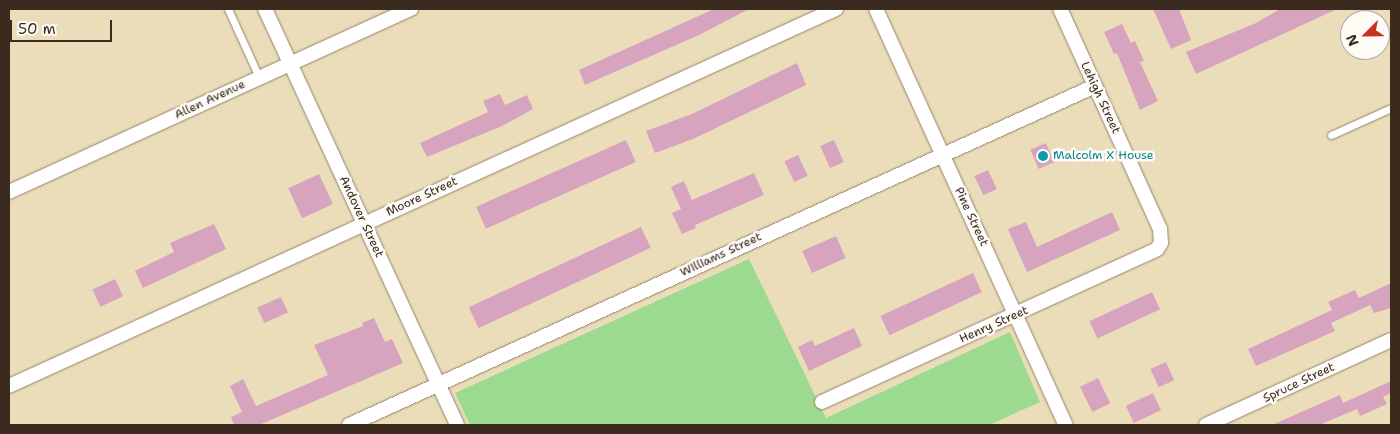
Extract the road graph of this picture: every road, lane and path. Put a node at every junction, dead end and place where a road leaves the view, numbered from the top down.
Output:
1 (228, 9) edge
2 (265, 9) edge
3 (411, 9) edge
4 (836, 9) edge
5 (876, 9) edge
6 (1060, 9) edge
7 (290, 63) junction
8 (259, 77) junction
9 (1095, 86) junction
10 (1391, 108) edge
11 (1331, 135) dead end
12 (942, 154) junction
13 (9, 192) edge
14 (364, 224) junction
15 (1161, 243) joint
16 (1016, 315) junction
17 (1391, 340) edge
18 (438, 385) junction
19 (9, 386) edge
20 (822, 402) dead end
21 (349, 425) edge
22 (456, 425) edge
23 (1066, 425) edge
24 (1206, 425) edge

1 - 8 lane
2 - 7 street, Andover Street
3 - 7 street, Allen Avenue
4 - 14 street, Moore Street
5 - 12 street, Pine Street
6 - 9 street, Lehigh Street
7 - 8 street, Allen Avenue
7 - 14 street, Andover Street
8 - 13 street, Allen Avenue
9 - 12 street, Williams Street
9 - 15 street, Lehigh Street
10 - 11 lane
12 - 16 street, Pine Street
12 - 18 street, Williams Street
14 - 18 street, Andover Street
14 - 19 street, Moore Street
15 - 16 street, Henry Street
16 - 20 street, Henry Street
16 - 23 street, Pine Street
17 - 24 street, Spruce Street
18 - 21 street, Williams Street
18 - 22 street, Andover Street

